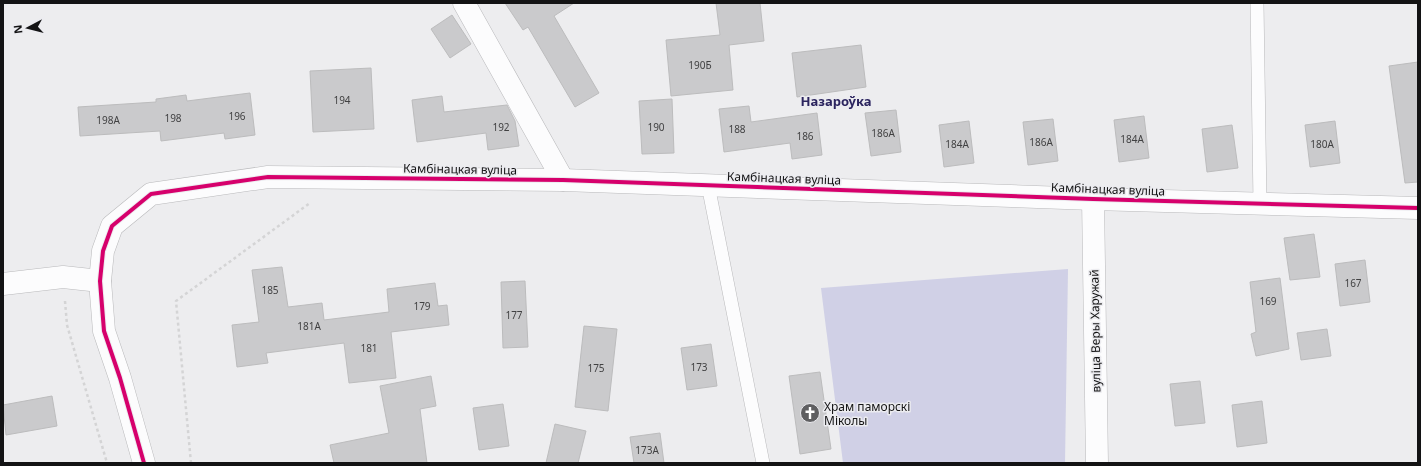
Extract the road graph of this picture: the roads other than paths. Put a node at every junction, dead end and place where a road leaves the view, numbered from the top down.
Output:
1 (464, 3) edge
2 (1257, 3) edge
3 (563, 180) junction
4 (708, 185) junction
5 (1093, 199) junction
6 (1260, 204) junction
7 (1418, 208) edge
8 (100, 281) junction
9 (3, 284) edge
10 (144, 463) edge
11 (763, 463) edge
12 (1097, 463) edge

1 - 3 street
2 - 6 lane
3 - 4 street, Камбінацкая вуліца
3 - 8 street, Камбінацкая вуліца
4 - 5 street, Камбінацкая вуліца
4 - 11 lane
5 - 6 street, Камбінацкая вуліца
5 - 12 street, вуліца Веры Харужай
6 - 7 street, Камбінацкая вуліца
8 - 9 street
8 - 10 street

